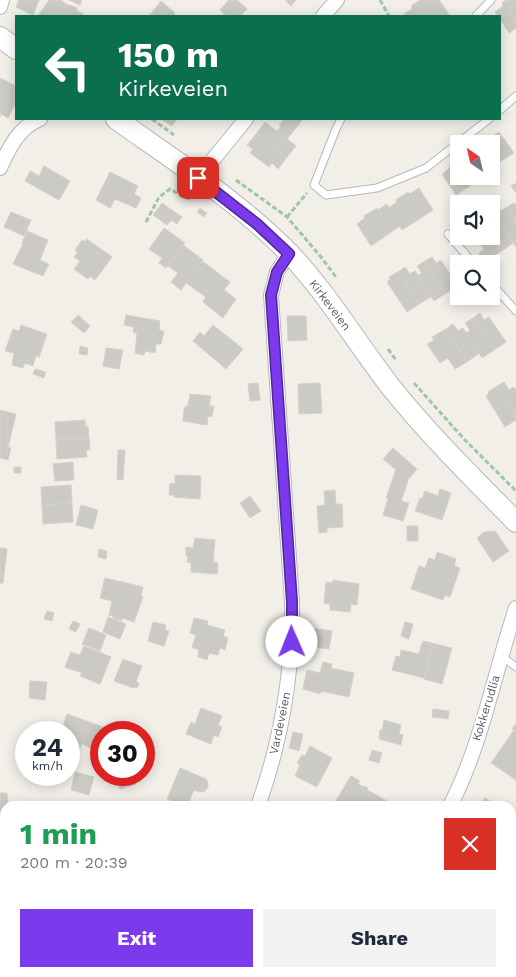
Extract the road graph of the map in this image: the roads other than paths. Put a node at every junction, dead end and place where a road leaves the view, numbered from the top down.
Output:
1 (2, 0) edge
2 (337, 0) edge
3 (491, 0) edge
4 (0, 7) edge
5 (324, 15) edge
6 (477, 15) edge
7 (0, 37) edge
8 (15, 48) edge
9 (516, 96) edge
10 (501, 109) edge
11 (36, 120) edge
12 (117, 120) edge
13 (245, 120) edge
14 (340, 120) edge
15 (487, 120) edge
16 (0, 168) edge
17 (198, 178) junction
18 (448, 234) dead end
19 (289, 254) junction
20 (466, 255) edge
21 (500, 293) edge
22 (516, 311) edge
23 (516, 522) edge
24 (516, 608) edge
25 (501, 658) junction
26 (516, 667) edge
27 (260, 801) edge
28 (453, 801) edge

1 - 4 street
2 - 5 street
3 - 6 lane
7 - 8 main road
9 - 10 lane
11 - 16 street
12 - 17 main road, Kirkeveien
13 - 17 street
14 - 15 lane
17 - 19 main road, Kirkeveien
18 - 20 lane
19 - 23 main road, Kirkeveien
19 - 27 street, Vardeveien
21 - 22 lane
24 - 25 street, Kokkerudlia
25 - 26 lane
25 - 28 street, Kokkerudlia

